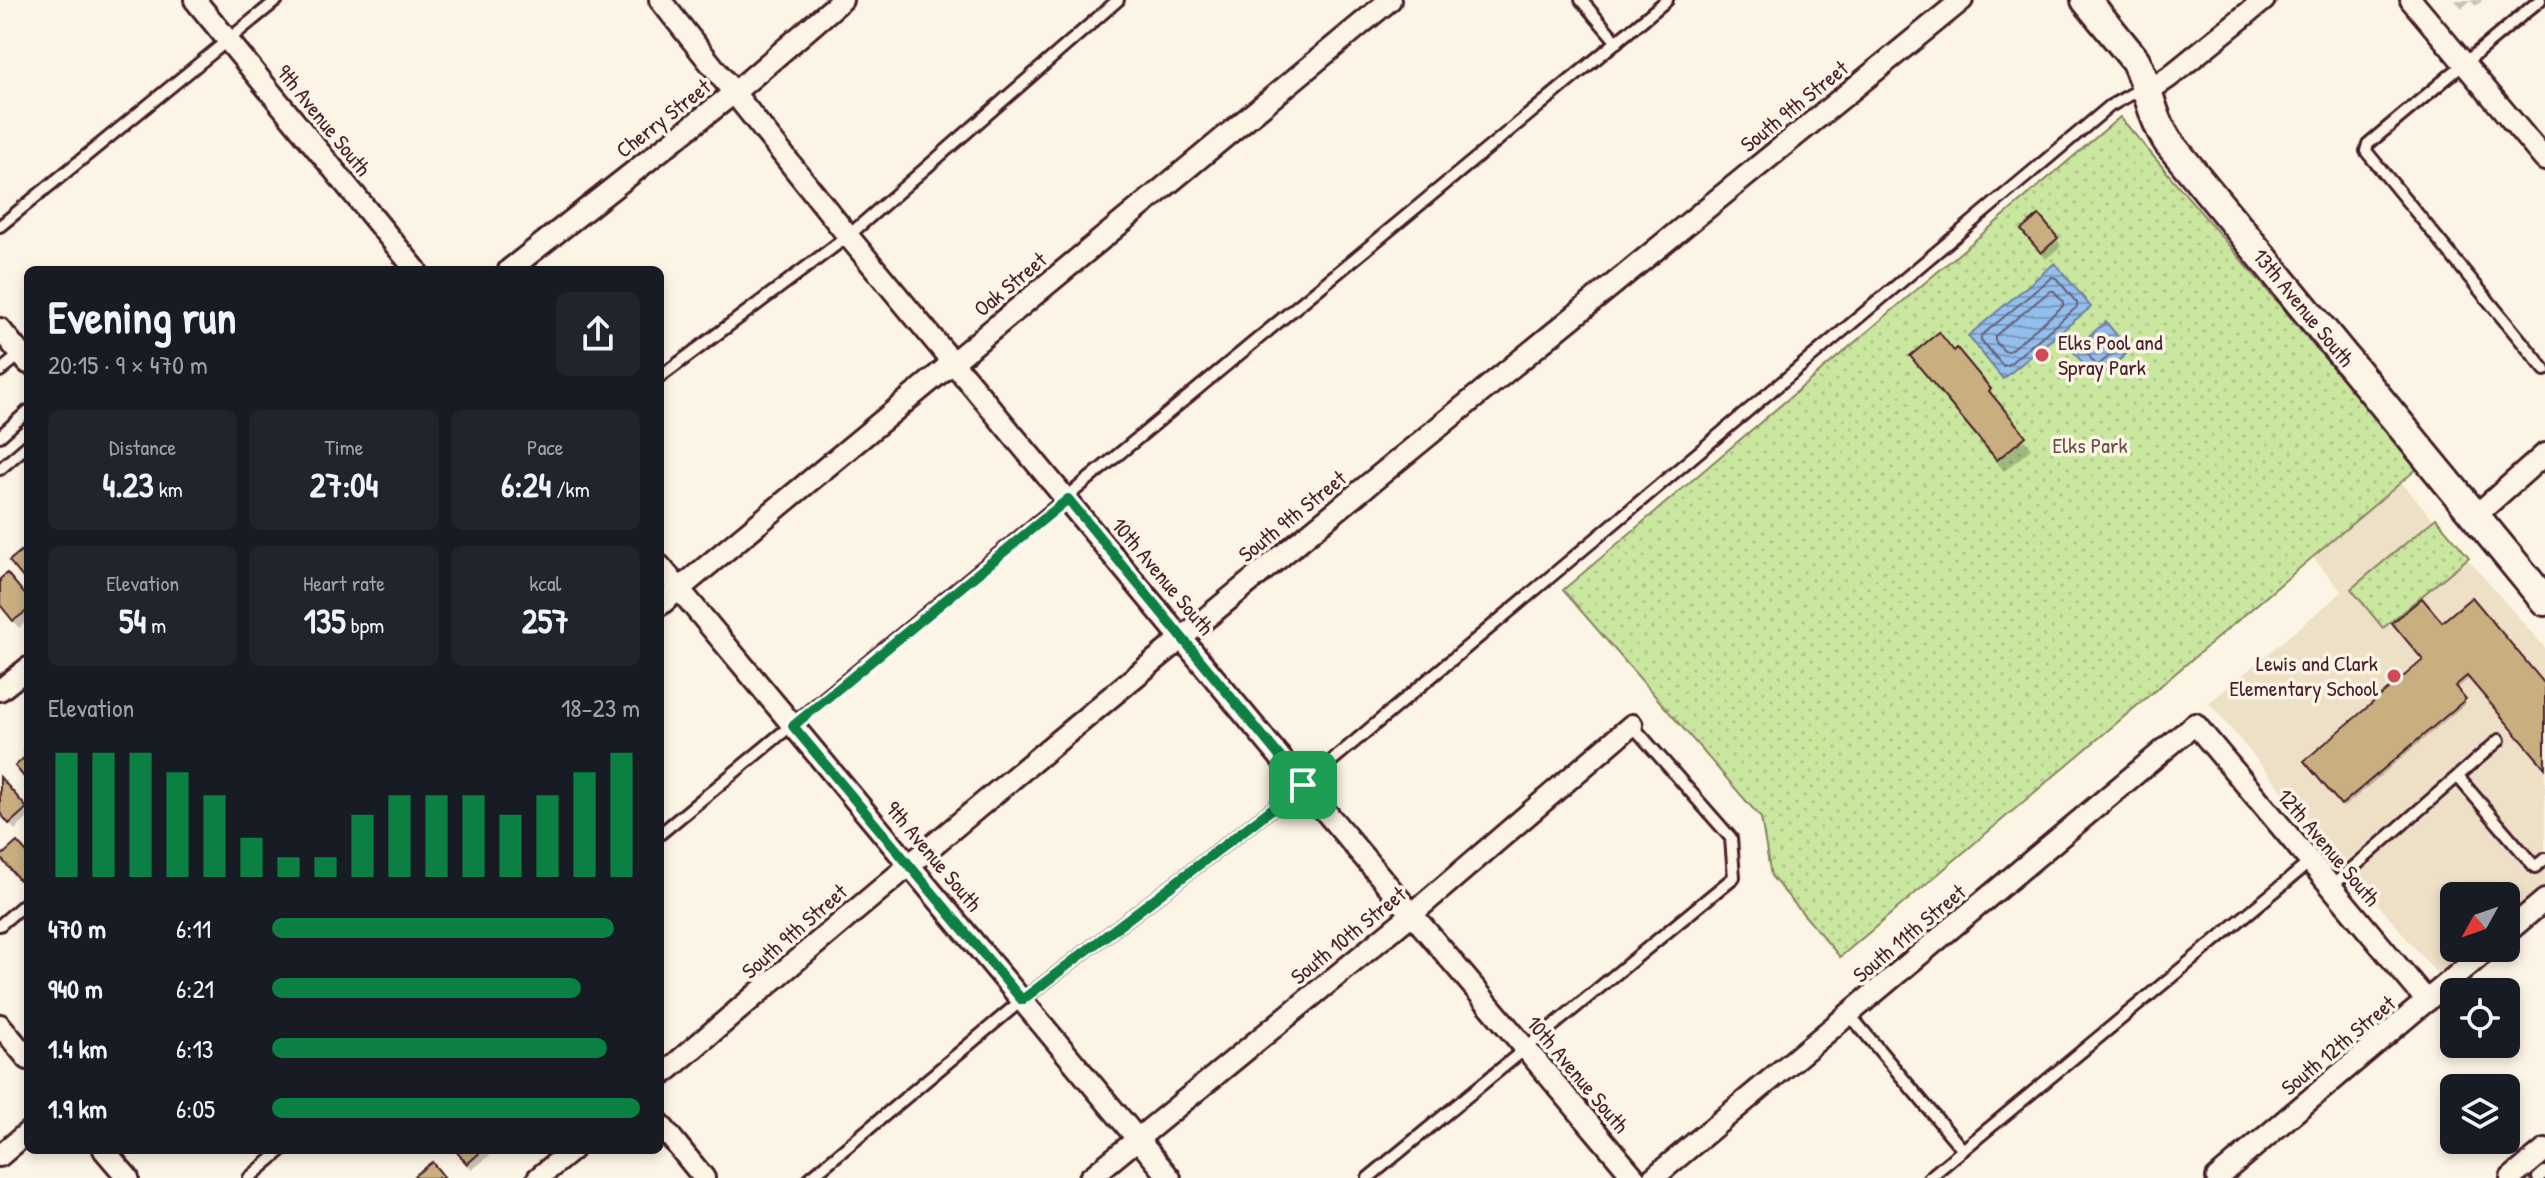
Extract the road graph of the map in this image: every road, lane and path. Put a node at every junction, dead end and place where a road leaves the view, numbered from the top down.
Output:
1 (195, 0) edge
2 (277, 0) edge
3 (660, 0) edge
4 (842, 0) edge
5 (1118, 0) edge
6 (1390, 0) edge
7 (1581, 0) edge
8 (1667, 0) edge
9 (1962, 0) edge
10 (2086, 0) edge
11 (2264, 0) edge
12 (2411, 0) edge
13 (2540, 0) edge
14 (227, 39) junction
15 (1617, 42) junction
16 (2465, 64) junction
17 (2146, 89) junction
18 (735, 92) junction
19 (2545, 160) edge
20 (0, 226) edge
21 (848, 236) junction
22 (413, 266) edge
23 (514, 266) edge
24 (0, 329) edge
25 (24, 358) edge
26 (953, 362) junction
27 (2545, 370) edge
28 (0, 371) edge
29 (664, 374) edge
30 (24, 415) edge
31 (0, 436) edge
32 (24, 448) edge
33 (2545, 454) edge
34 (0, 469) edge
35 (1068, 499) junction
36 (2474, 517) junction
37 (664, 571) edge
38 (679, 589) junction
39 (2545, 601) edge
40 (664, 602) edge
41 (1183, 637) junction
42 (24, 671) edge
43 (0, 690) edge
44 (2195, 724) joint
45 (1632, 725) joint
46 (793, 726) junction
47 (2499, 740) dead end
48 (2458, 777) junction
49 (1303, 785) junction
50 (664, 831) edge
51 (2545, 859) edge
52 (2310, 862) junction
53 (909, 863) junction
54 (2331, 887) junction
55 (2545, 900) edge
56 (24, 904) edge
57 (1412, 914) junction
58 (2520, 921) edge
59 (0, 925) edge
60 (2473, 962) edge
61 (1022, 1000) junction
62 (2427, 1001) junction
63 (1849, 1014) junction
64 (0, 1025) edge
65 (1524, 1048) junction
66 (24, 1054) edge
67 (664, 1074) edge
68 (664, 1129) edge
69 (24, 1135) edge
70 (1137, 1139) junction
71 (1963, 1150) junction
72 (2545, 1150) edge
73 (107, 1154) edge
74 (277, 1154) edge
75 (567, 1154) edge
76 (0, 1156) edge
77 (2545, 1172) edge
78 (128, 1178) edge
79 (249, 1178) edge
80 (538, 1178) edge
81 (704, 1178) edge
82 (810, 1178) edge
83 (1090, 1178) edge
84 (1170, 1178) edge
85 (1368, 1178) edge
86 (1635, 1178) edge
87 (1653, 1178) edge
88 (1929, 1178) edge
89 (2217, 1178) edge
90 (2511, 1178) edge
91 (2538, 1178) edge

1 - 14 street, 9th Avenue South
2 - 14 lane
3 - 18 street, 10th Avenue South
4 - 18 street, Cherry Street
5 - 21 lane
6 - 26 street, Oak Street
7 - 15 lane
8 - 15 lane
9 - 41 street, South 9th Street
10 - 17 street, 13th Avenue South
11 - 17 street
12 - 16 street
13 - 16 lane
14 - 20 lane
14 - 22 street, 9th Avenue South
15 - 35 lane
16 - 19 street
16 - 27 lane
17 - 36 street, 13th Avenue South
17 - 49 lane
18 - 21 street, 10th Avenue South
18 - 23 street, Cherry Street
21 - 26 street, 10th Avenue South
21 - 29 lane
24 - 25 street
25 - 28 lane
26 - 35 street, 10th Avenue South
26 - 38 street, Oak Street
30 - 31 lane
32 - 34 lane
33 - 36 street
35 - 41 street, 10th Avenue South
35 - 46 lane
36 - 39 street, 13th Avenue South
37 - 38 street, 9th Avenue South
38 - 40 street, Oak Street
38 - 46 street, 9th Avenue South
41 - 49 street, 10th Avenue South
41 - 53 street, South 9th Street
42 - 43 street
44 - 52 street, 12th Avenue South
44 - 63 street, South 11th Street
45 - 57 street, South 10th Street
45 - 65 lane
46 - 50 lane
46 - 53 street, 9th Avenue South
47 - 48 lane
48 - 51 lane
48 - 54 lane
49 - 57 street, 10th Avenue South
49 - 61 lane
52 - 54 street, 12th Avenue South
52 - 71 lane
53 - 61 street, 9th Avenue South
53 - 67 street, South 9th Street
54 - 62 street, 12th Avenue South
55 - 58 street
56 - 59 lane
57 - 65 street, 10th Avenue South
57 - 70 street, South 10th Street
60 - 62 street, South 12th Street
61 - 70 street, 9th Avenue South
61 - 82 lane
62 - 89 street, South 12th Street
63 - 71 lane
63 - 87 street, South 11th Street
64 - 66 street
65 - 85 lane
65 - 86 street, 10th Avenue South
68 - 81 street
69 - 76 street
70 - 83 street, South 10th Street
70 - 84 street, 9th Avenue South
71 - 88 lane
72 - 90 street
73 - 78 street
74 - 79 lane
75 - 80 street
77 - 91 lane

